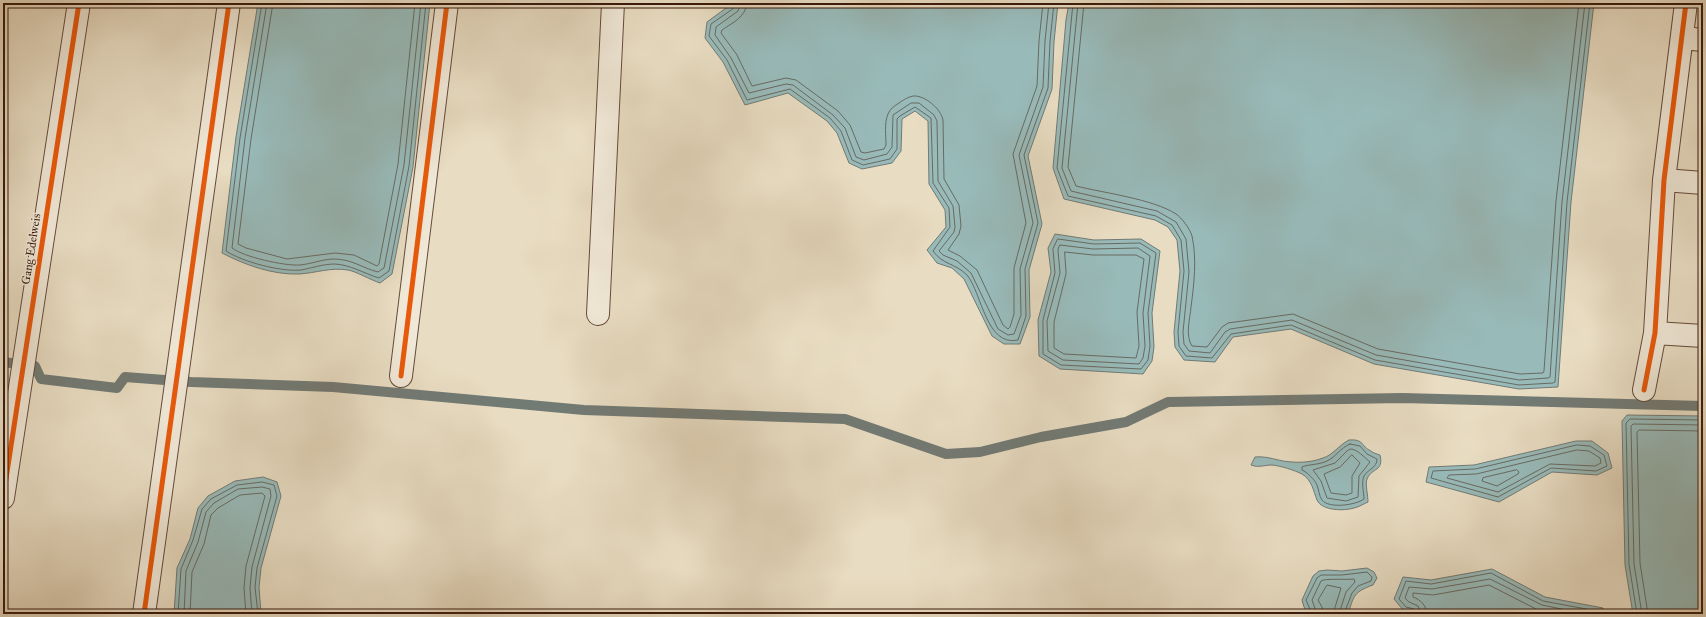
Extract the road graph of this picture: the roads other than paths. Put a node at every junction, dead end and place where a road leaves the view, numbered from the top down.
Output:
1 (78, 3) edge
2 (229, 3) edge
3 (447, 3) edge
4 (613, 3) edge
5 (1686, 3) edge
6 (1693, 39) edge
7 (1664, 180) junction
8 (1703, 183) edge
9 (598, 314) dead end
10 (1655, 333) junction
11 (1703, 336) edge
12 (401, 376) dead end
13 (1644, 390) dead end
14 (3, 498) edge
15 (144, 614) edge

1 - 14 street, Gang Edelweis
2 - 15 street
3 - 12 street
4 - 9 street
5 - 6 street
6 - 7 street
7 - 8 street
7 - 10 street
10 - 11 street
10 - 13 street

